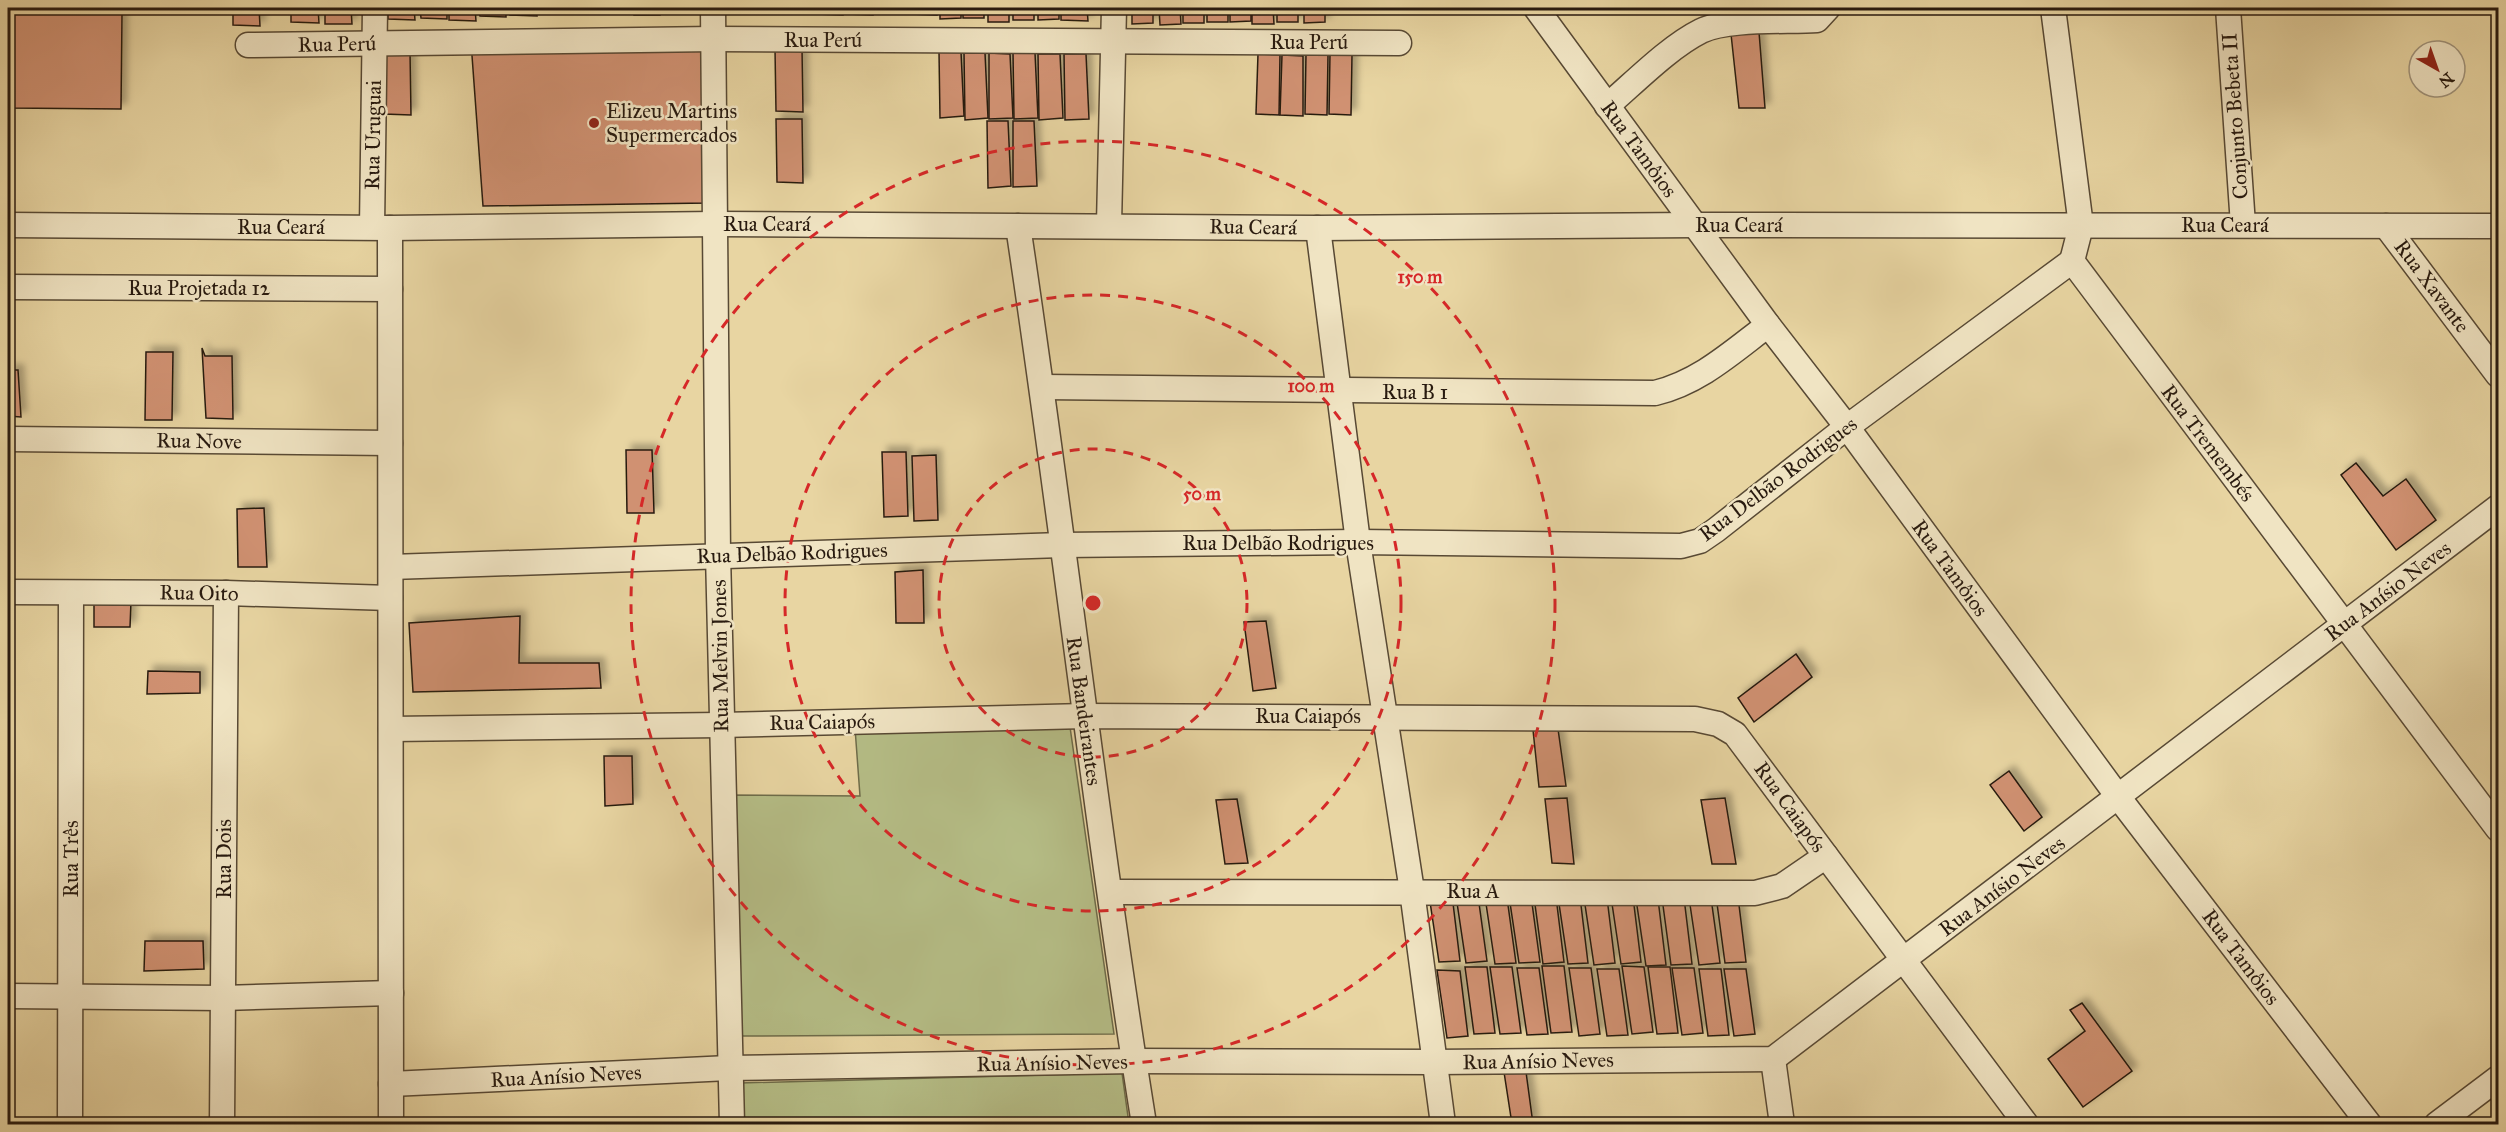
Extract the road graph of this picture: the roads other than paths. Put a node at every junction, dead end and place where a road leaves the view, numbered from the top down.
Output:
1 (375, 8) edge
2 (713, 8) edge
3 (1114, 8) edge
4 (1536, 8) edge
5 (2054, 8) edge
6 (2228, 8) edge
7 (1827, 9) edge
8 (714, 39) junction
9 (1114, 41) junction
10 (375, 43) junction
11 (1399, 43) dead end
12 (248, 45) dead end
13 (1607, 106) junction
14 (716, 224) junction
15 (1109, 224) junction
16 (8, 225) edge
17 (1695, 225) junction
18 (2242, 225) junction
19 (1018, 226) junction
20 (2081, 226) junction
21 (2386, 226) junction
22 (2499, 226) edge
23 (381, 227) junction
24 (1318, 228) junction
25 (2072, 261) junction
26 (8, 287) edge
27 (390, 289) junction
28 (1768, 325) junction
29 (2499, 375) edge
30 (1042, 387) junction
31 (1340, 391) junction
32 (1847, 427) junction
33 (8, 439) edge
34 (390, 443) junction
35 (2499, 507) edge
36 (1359, 542) junction
37 (1062, 545) junction
38 (718, 554) junction
39 (391, 567) junction
40 (8, 592) edge
41 (71, 593) junction
42 (226, 593) junction
43 (390, 598) junction
44 (2344, 625) junction
45 (1085, 716) junction
46 (1384, 717) junction
47 (722, 725) junction
48 (391, 729) junction
49 (2120, 798) junction
50 (2499, 829) edge
51 (1826, 856) junction
52 (1412, 891) junction
53 (1110, 892) junction
54 (1903, 961) junction
55 (391, 993) junction
56 (8, 996) edge
57 (70, 996) junction
58 (223, 998) junction
59 (1773, 1059) junction
60 (1134, 1061) junction
61 (1434, 1062) junction
62 (729, 1068) junction
63 (2499, 1078) edge
64 (391, 1084) junction
65 (70, 1125) edge
66 (222, 1125) edge
67 (391, 1125) edge
68 (732, 1125) edge
69 (1144, 1125) edge
70 (1443, 1125) edge
71 (1782, 1125) edge
72 (2026, 1125) edge
73 (2369, 1125) edge
74 (2437, 1125) edge

1 - 10 street, Rua Uruguai
2 - 8 street, Rua Melvin Jones
3 - 9 street
4 - 13 street, Rua Tamôios
5 - 20 street
6 - 18 street, Conjunto Bebeta II
7 - 13 street
8 - 9 street, Rua Perú
8 - 10 street, Rua Perú
8 - 14 street, Rua Melvin Jones
9 - 11 street, Rua Perú
9 - 15 street
10 - 12 street, Rua Perú
10 - 23 street, Rua Uruguai
13 - 17 street, Rua Tamôios
14 - 19 street, Rua Ceará
14 - 23 street, Rua Ceará
14 - 38 street, Rua Melvin Jones
15 - 19 street, Rua Ceará
15 - 24 street, Rua Ceará
16 - 23 street, Rua Ceará
17 - 20 street, Rua Ceará
17 - 24 street, Rua Ceará
17 - 28 street, Rua Tamôios
18 - 20 street, Rua Ceará
18 - 21 street, Rua Ceará
19 - 30 street, Rua Bandeirantes
20 - 25 street
21 - 22 street, Rua Ceará
21 - 29 street, Rua Xavante
23 - 27 street, Rua Uruguai
24 - 31 street
25 - 32 street, Rua Delbão Rodrigues
25 - 44 street, Rua Tremembés
26 - 27 street, Rua Projetada 12
27 - 34 street, Rua Uruguai
28 - 31 street, Rua B 1
28 - 32 street, Rua Tamôios
30 - 31 street, Rua B 1
30 - 37 street, Rua Bandeirantes
31 - 36 street
32 - 36 street, Rua Delbão Rodrigues
32 - 49 street, Rua Tamôios
33 - 34 street, Rua Nove
34 - 39 street, Rua Uruguai
35 - 44 street, Rua Anísio Neves
36 - 37 street, Rua Delbão Rodrigues
36 - 46 street
37 - 38 street, Rua Delbão Rodrigues
37 - 45 street, Rua Bandeirantes
38 - 39 street, Rua Delbão Rodrigues
38 - 47 street, Rua Melvin Jones
39 - 43 street, Rua Uruguai
40 - 41 street, Rua Oito
41 - 42 street, Rua Oito
41 - 57 street, Rua Três
42 - 43 street, Rua Oito
42 - 58 street, Rua Dois
43 - 48 street, Rua Uruguai
44 - 49 street, Rua Anísio Neves
44 - 50 street, Rua Tremembés
45 - 46 street, Rua Caiapós
45 - 47 street, Rua Caiapós
45 - 53 street, Rua Bandeirantes
46 - 51 street, Rua Caiapós
46 - 52 street
47 - 48 street, Rua Caiapós
47 - 62 street, Rua Melvin Jones
48 - 55 street, Rua Uruguai
49 - 54 street, Rua Anísio Neves
49 - 73 street, Rua Tamôios
51 - 52 street, Rua A
51 - 54 street, Rua Caiapós
52 - 53 street, Rua A
52 - 61 street
53 - 60 street, Rua Bandeirantes
54 - 59 street, Rua Anísio Neves
54 - 72 street, Rua Caiapós
55 - 58 street
55 - 64 street, Rua Uruguai
56 - 57 street
57 - 58 street
57 - 65 street, Rua Três
58 - 66 street, Rua Dois
59 - 61 street, Rua Anísio Neves
59 - 71 street
60 - 61 street, Rua Anísio Neves
60 - 62 street, Rua Anísio Neves
60 - 69 street, Rua Bandeirantes
61 - 70 street
62 - 64 street, Rua Anísio Neves
62 - 68 street, Rua Melvin Jones
63 - 74 street
64 - 67 street, Rua Uruguai

